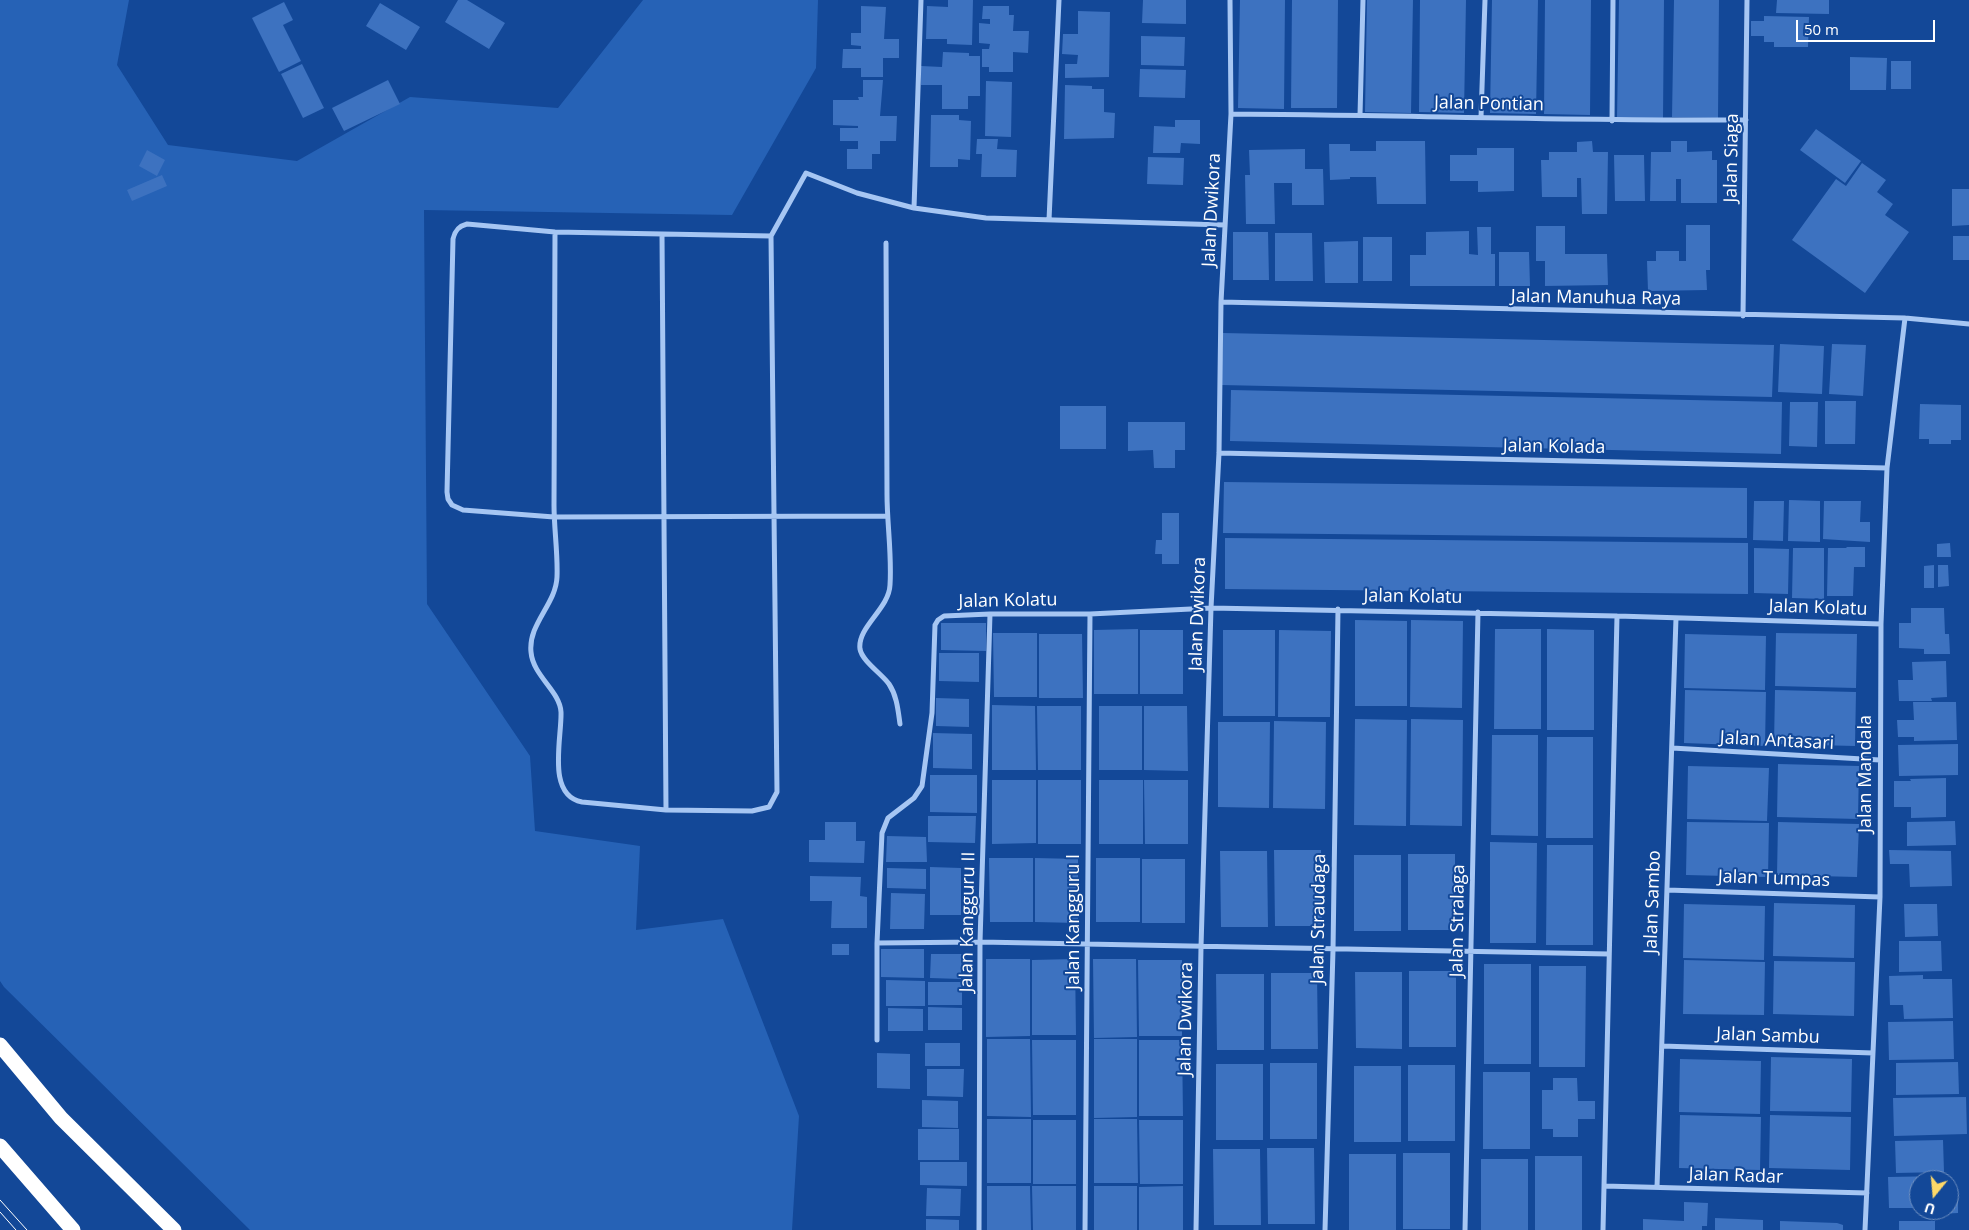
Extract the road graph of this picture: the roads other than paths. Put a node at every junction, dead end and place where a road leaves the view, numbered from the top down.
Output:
1 (921, 0) edge
2 (1059, 0) edge
3 (1230, 0) edge
4 (1363, 0) edge
5 (1485, 0) edge
6 (1613, 0) edge
7 (1747, 0) edge
8 (1231, 114) junction
9 (1360, 115) junction
10 (1481, 116) junction
11 (1746, 120) junction
12 (1612, 121) junction
13 (914, 208) junction
14 (1049, 220) junction
15 (1224, 225) junction
16 (555, 232) junction
17 (662, 234) junction
18 (771, 236) junction
19 (886, 243) dead end
20 (1221, 302) junction
21 (1743, 316) junction
22 (1905, 318) junction
23 (1969, 324) edge
24 (1219, 453) junction
25 (1887, 468) junction
26 (774, 516) junction
27 (887, 516) junction
28 (554, 517) junction
29 (664, 517) junction
30 (1211, 608) junction
31 (1338, 609) junction
32 (1478, 612) junction
33 (990, 614) junction
34 (1090, 614) junction
35 (1617, 616) junction
36 (1676, 618) junction
37 (1881, 624) junction
38 (900, 724) dead end
39 (1672, 748) junction
40 (1880, 760) junction
41 (666, 810) junction
42 (1667, 890) junction
43 (1880, 897) junction
44 (980, 942) junction
45 (877, 943) junction
46 (1087, 944) junction
47 (1201, 947) junction
48 (1333, 950) junction
49 (1471, 952) junction
50 (1609, 954) junction
51 (877, 1040) dead end
52 (0, 1045) edge
53 (1662, 1046) junction
54 (1873, 1053) junction
55 (0, 1146) edge
56 (1604, 1186) junction
57 (1657, 1188) junction
58 (1867, 1194) junction
59 (73, 1230) edge
60 (174, 1230) edge
61 (979, 1230) edge
62 (1085, 1230) edge
63 (1196, 1230) edge
64 (1325, 1230) edge
65 (1465, 1230) edge
66 (1602, 1230) edge
67 (1866, 1230) edge

1 - 13 street
2 - 14 street
3 - 8 street, Jalan Dwikora
4 - 9 street
5 - 10 street
6 - 12 street
7 - 11 street, Jalan Siaga
8 - 9 street, Jalan Pontian
8 - 15 street, Jalan Dwikora
9 - 10 street, Jalan Pontian
10 - 12 street, Jalan Pontian
11 - 12 street, Jalan Pontian
11 - 21 street, Jalan Siaga
13 - 14 street
13 - 18 street
14 - 15 street
15 - 20 street, Jalan Dwikora
16 - 17 street
16 - 28 street
16 - 28 street
17 - 18 street
17 - 29 street
18 - 26 street
19 - 27 street
20 - 21 street, Jalan Manuhua Raya
20 - 24 street, Jalan Dwikora
21 - 22 street, Jalan Manuhua Raya
22 - 23 street, Jalan Manuhua Raya
22 - 25 street, Jalan Mandala
24 - 25 street, Jalan Kolada
24 - 30 street, Jalan Dwikora
25 - 37 street, Jalan Mandala
26 - 27 street
26 - 29 street
26 - 41 street
27 - 38 street
28 - 29 street
28 - 41 street
29 - 41 street
30 - 31 street, Jalan Kolatu
30 - 34 street, Jalan Kolatu
30 - 47 street, Jalan Dwikora
31 - 32 street, Jalan Kolatu
31 - 48 street, Jalan Straudaga
32 - 35 street, Jalan Kolatu
32 - 49 street, Jalan Stralaga
33 - 34 street, Jalan Kolatu
33 - 44 street, Jalan Kangguru II
33 - 45 street, Jalan Kolatu
34 - 46 street, Jalan Kangguru I
35 - 36 street, Jalan Kolatu
35 - 50 street
36 - 37 street, Jalan Kolatu
36 - 39 street, Jalan Sambo
37 - 40 street, Jalan Mandala
39 - 40 street, Jalan Antasari
39 - 42 street, Jalan Sambo
40 - 43 street, Jalan Mandala
42 - 43 street, Jalan Tumpas
42 - 53 street, Jalan Sambo
43 - 54 street, Jalan Mandala
44 - 45 street
44 - 46 street
44 - 61 street, Jalan Kangguru II
45 - 51 street
46 - 47 street
46 - 62 street, Jalan Kangguru I
47 - 48 street
47 - 63 street, Jalan Dwikora
48 - 49 street
48 - 64 street, Jalan Straudaga
49 - 50 street
49 - 65 street, Jalan Stralaga
50 - 56 street
52 - 60 highway
53 - 54 street, Jalan Sambu
53 - 57 street, Jalan Sambo
54 - 58 street, Jalan Mandala
55 - 59 highway
56 - 57 street, Jalan Radar
56 - 66 street
57 - 58 street, Jalan Radar
58 - 67 street, Jalan Mandala

